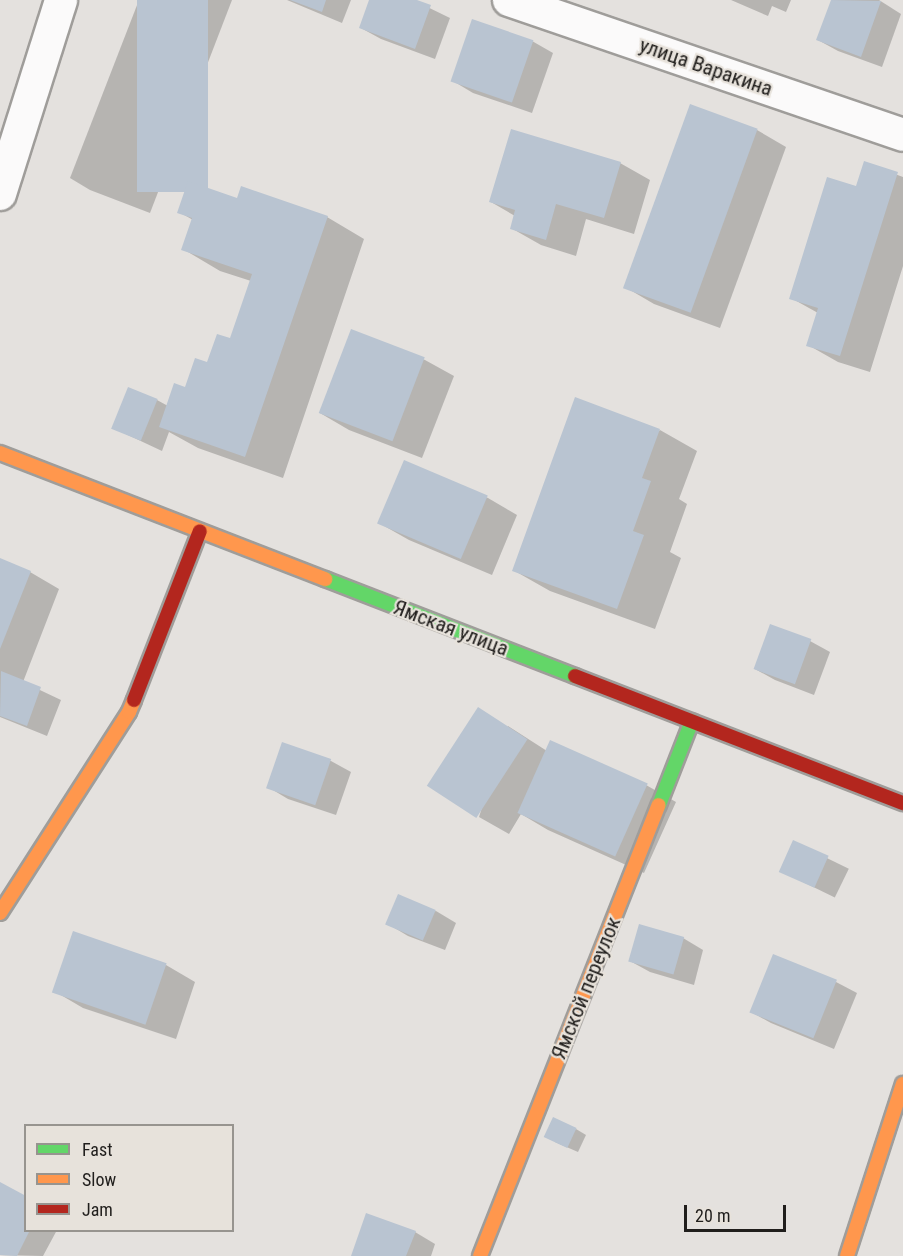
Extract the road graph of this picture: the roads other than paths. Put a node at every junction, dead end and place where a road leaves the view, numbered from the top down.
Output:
1 (61, 0) edge
2 (509, 0) edge
3 (903, 135) edge
4 (0, 194) edge
5 (0, 453) edge
6 (200, 531) junction
7 (692, 721) junction
8 (903, 803) edge
9 (0, 913) edge
10 (903, 1084) edge
11 (480, 1256) edge
12 (847, 1256) edge

1 - 4 street
2 - 3 street, улица Варакина
5 - 6 street, Ямская улица
6 - 7 street, Ямская улица
6 - 9 street
7 - 8 street, Ямская улица
7 - 11 street, Ямской переулок
10 - 12 street

